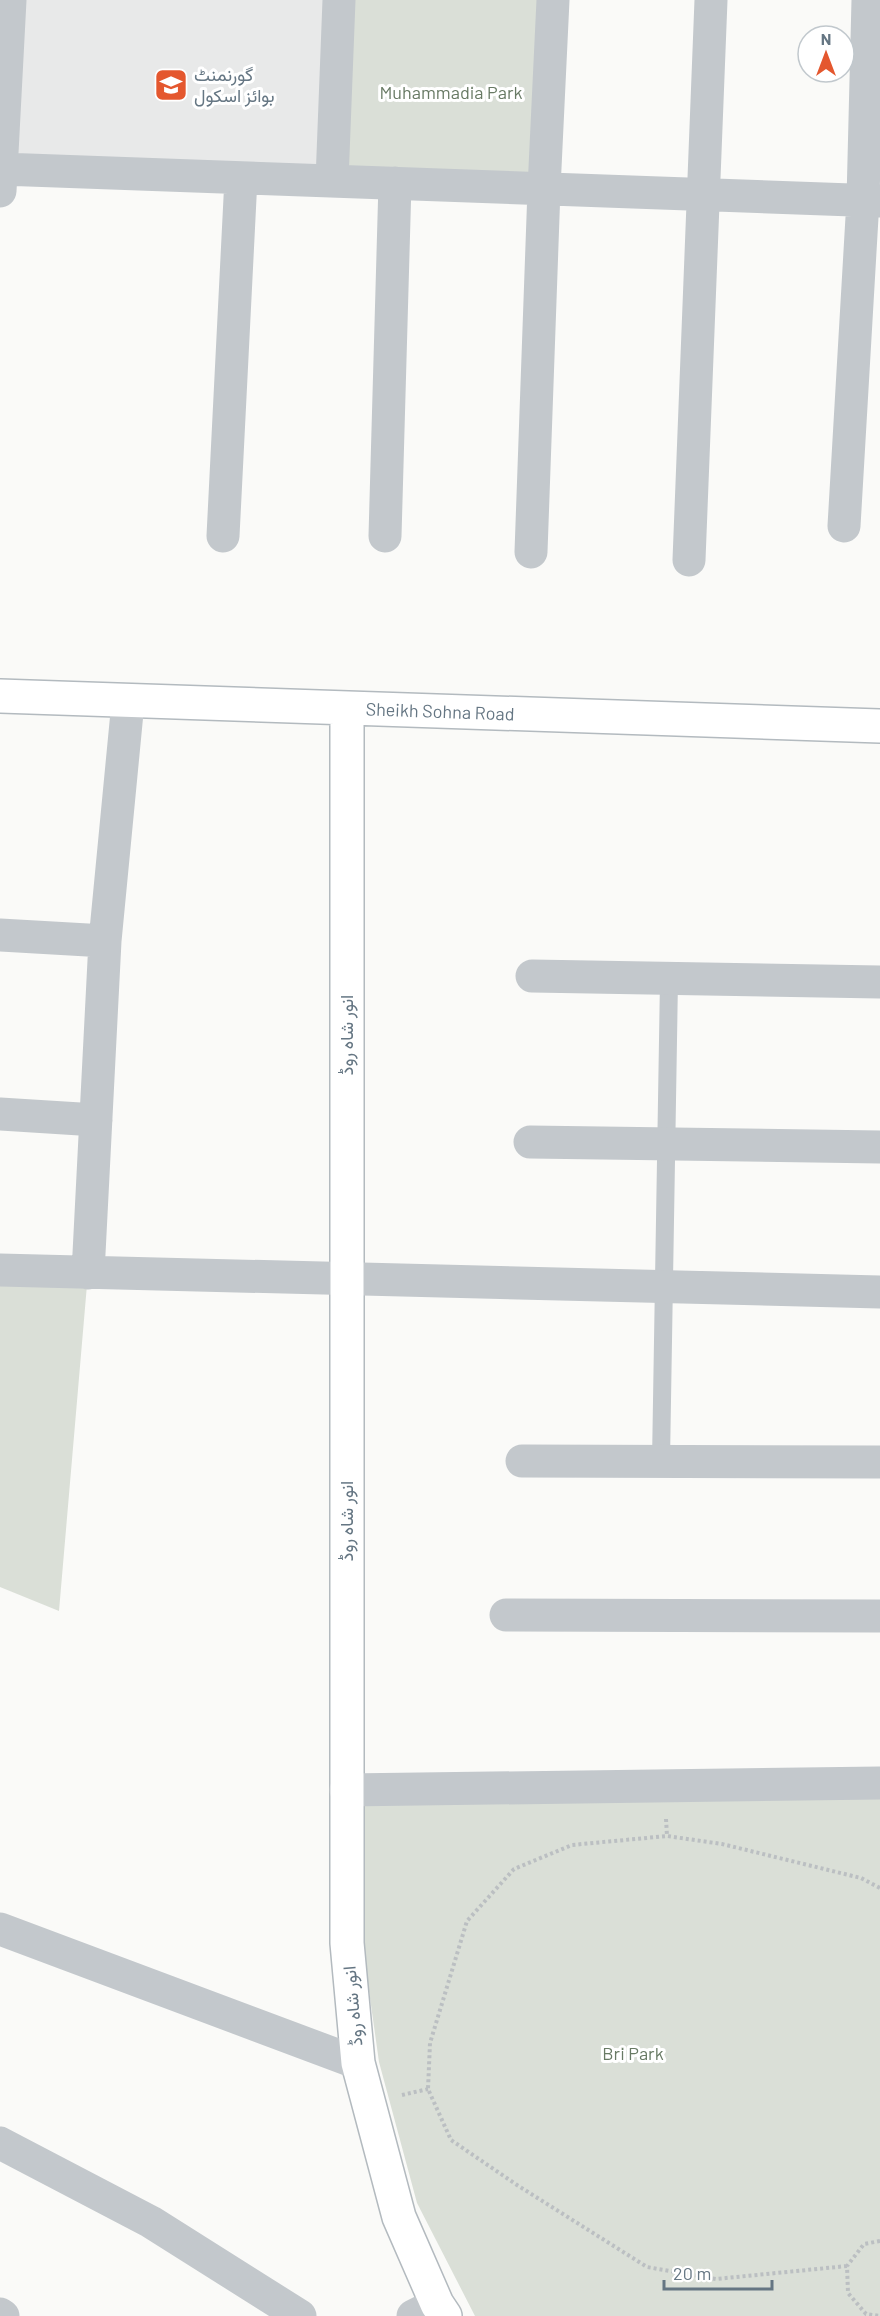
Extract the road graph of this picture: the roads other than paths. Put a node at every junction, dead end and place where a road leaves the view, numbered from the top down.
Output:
1 (10, 0) edge
2 (339, 0) edge
3 (553, 0) edge
4 (711, 0) edge
5 (868, 0) edge
6 (241, 178) junction
7 (1, 180) edge
8 (332, 181) junction
9 (395, 183) junction
10 (544, 189) junction
11 (702, 194) junction
12 (871, 200) edge
13 (843, 526) dead end
14 (223, 536) dead end
15 (385, 536) dead end
16 (531, 552) dead end
17 (689, 560) dead end
18 (0, 696) edge
19 (128, 702) junction
20 (347, 709) junction
21 (880, 726) edge
22 (0, 935) edge
23 (105, 941) junction
24 (532, 976) dead end
25 (669, 980) junction
26 (880, 982) edge
27 (0, 1114) edge
28 (96, 1120) junction
29 (530, 1142) dead end
30 (667, 1144) junction
31 (880, 1147) edge
32 (0, 1270) edge
33 (88, 1273) junction
34 (347, 1280) junction
35 (665, 1287) junction
36 (880, 1292) edge
37 (522, 1461) dead end
38 (661, 1461) junction
39 (880, 1462) edge
40 (506, 1615) dead end
41 (880, 1616) edge
42 (880, 1783) edge
43 (346, 1790) junction
44 (0, 1929) edge
45 (358, 2063) junction
46 (0, 2143) edge
47 (432, 2312) edge
48 (300, 2316) edge

1 - 7 street
2 - 8 street
3 - 10 street
4 - 11 street
5 - 12 street
6 - 7 street
6 - 8 street
6 - 14 street
8 - 9 street
9 - 10 street
9 - 15 street
10 - 11 street
10 - 16 street
11 - 12 street
11 - 17 street
12 - 13 street
18 - 19 street, Sheikh Sohna Road
19 - 20 street, Sheikh Sohna Road
19 - 23 street
20 - 21 street, Sheikh Sohna Road
20 - 34 street, انور شاہ روڈ
22 - 23 street
23 - 28 street
24 - 25 street
25 - 26 street
25 - 30 lane
27 - 28 street
28 - 33 street
29 - 30 street
30 - 31 street
30 - 35 lane
32 - 33 street
33 - 34 street
34 - 35 street
34 - 43 street, انور شاہ روڈ
35 - 36 street
35 - 38 lane
37 - 38 street
38 - 39 street
40 - 41 street
42 - 43 street
43 - 45 street, انور شاہ روڈ
44 - 45 street
45 - 47 street, انور شاہ روڈ
46 - 48 street

